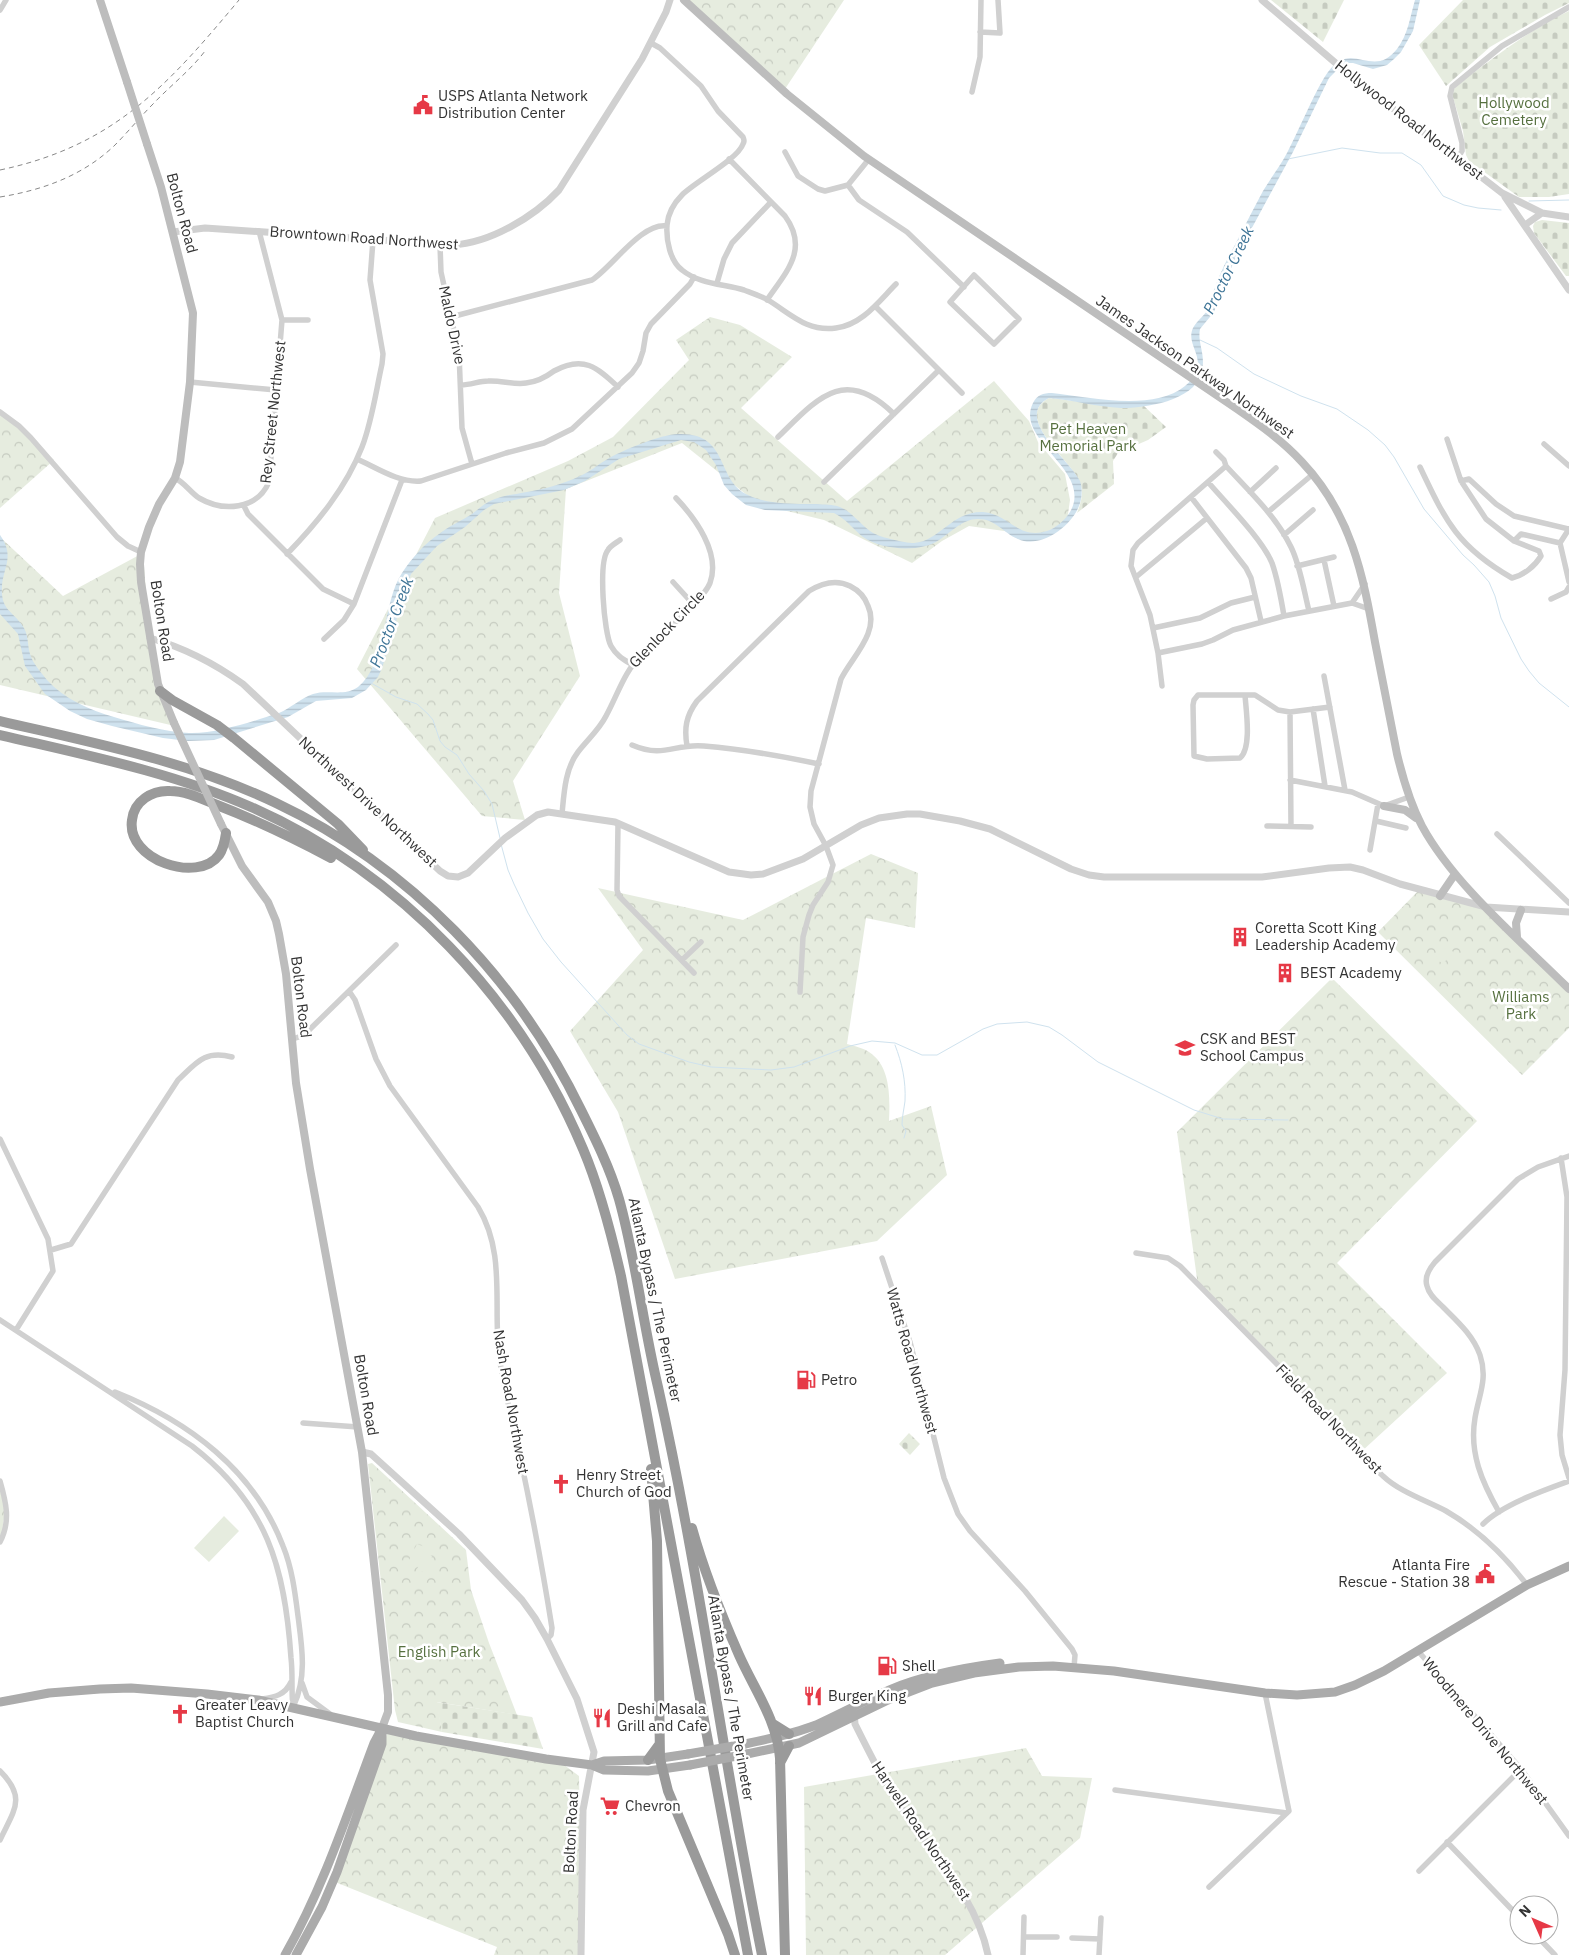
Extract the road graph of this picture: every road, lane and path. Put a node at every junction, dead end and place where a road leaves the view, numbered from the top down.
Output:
1 (6, 0) edge
2 (100, 0) edge
3 (670, 0) edge
4 (684, 0) edge
5 (981, 0) edge
6 (998, 0) edge
7 (1262, 0) edge
8 (1569, 7) edge
9 (0, 10) edge
10 (980, 32) junction
11 (651, 43) junction
12 (972, 92) dead end
13 (785, 152) dead end
14 (1458, 158) junction
15 (730, 159) junction
16 (869, 160) junction
17 (848, 185) junction
18 (1502, 193) junction
19 (771, 202) junction
20 (1542, 213) junction
21 (1569, 217) edge
22 (1525, 225) junction
23 (667, 226) junction
24 (173, 232) junction
25 (259, 232) junction
26 (373, 240) junction
27 (440, 245) junction
28 (694, 277) junction
29 (717, 283) junction
30 (896, 284) dead end
31 (964, 287) junction
32 (1569, 290) edge
33 (767, 300) junction
34 (875, 306) junction
35 (451, 317) junction
36 (282, 320) junction
37 (308, 320) dead end
38 (939, 370) junction
39 (190, 382) junction
40 (462, 385) junction
41 (618, 387) junction
42 (276, 390) junction
43 (962, 393) dead end
44 (0, 412) edge
45 (894, 414) junction
46 (778, 437) dead end
47 (1447, 439) dead end
48 (1544, 444) dead end
49 (1216, 452) dead end
50 (357, 459) junction
51 (472, 464) junction
52 (1226, 466) junction
53 (1569, 466) edge
54 (1420, 467) dead end
55 (1276, 468) dead end
56 (1313, 474) junction
57 (176, 478) junction
58 (402, 480) junction
59 (1461, 481) junction
60 (824, 482) dead end
61 (1208, 482) junction
62 (1250, 492) junction
63 (1191, 497) junction
64 (676, 498) dead end
65 (244, 506) junction
66 (1313, 510) dead end
67 (1268, 512) junction
68 (1207, 518) junction
69 (1569, 529) edge
70 (1284, 535) junction
71 (620, 540) dead end
72 (1514, 541) junction
73 (1560, 543) junction
74 (141, 552) junction
75 (288, 554) junction
76 (1334, 557) dead end
77 (1324, 560) junction
78 (1297, 566) junction
79 (1136, 577) junction
80 (673, 582) dead end
81 (1569, 582) edge
82 (1364, 584) junction
83 (1569, 587) edge
84 (1255, 597) junction
85 (1551, 599) dead end
86 (1352, 603) junction
87 (354, 604) junction
88 (693, 604) junction
89 (1334, 606) junction
90 (1369, 609) junction
91 (1309, 611) junction
92 (1284, 616) junction
93 (1261, 621) junction
94 (1153, 628) junction
95 (150, 638) junction
96 (324, 639) dead end
97 (1158, 653) junction
98 (631, 664) junction
99 (1324, 676) dead end
100 (1162, 686) dead end
101 (160, 691) junction
102 (1245, 695) junction
103 (1330, 707) junction
104 (1313, 709) junction
105 (1290, 712) junction
106 (0, 720) edge
107 (0, 735) edge
108 (632, 746) dead end
109 (687, 746) junction
110 (819, 764) junction
111 (1290, 780) junction
112 (1325, 786) junction
113 (1345, 790) junction
114 (1409, 797) junction
115 (1381, 805) junction
116 (562, 814) junction
117 (1376, 821) junction
118 (1421, 823) junction
119 (618, 824) junction
120 (1267, 826) dead end
121 (1291, 826) junction
122 (1311, 826) dead end
123 (224, 828) junction
124 (1406, 828) dead end
125 (1497, 834) dead end
126 (826, 846) junction
127 (1370, 850) dead end
128 (371, 860) junction
129 (1456, 874) junction
130 (374, 880) junction
131 (1440, 896) junction
132 (1569, 903) edge
133 (1486, 907) junction
134 (1522, 910) junction
135 (1569, 912) edge
136 (1517, 937) junction
137 (701, 942) dead end
138 (396, 945) dead end
139 (682, 960) junction
140 (694, 973) dead end
141 (1569, 989) edge
142 (349, 991) junction
143 (800, 992) dead end
144 (293, 1039) junction
145 (232, 1057) dead end
146 (0, 1139) edge
147 (1569, 1156) edge
148 (1560, 1158) junction
149 (50, 1250) junction
150 (1136, 1253) dead end
151 (882, 1258) dead end
152 (0, 1320) edge
153 (16, 1330) junction
154 (106, 1388) junction
155 (647, 1416) junction
156 (303, 1423) dead end
157 (358, 1427) junction
158 (362, 1452) junction
159 (676, 1466) junction
160 (1569, 1480) edge
161 (0, 1481) edge
162 (1499, 1512) junction
163 (1483, 1524) dead end
164 (0, 1542) edge
165 (1569, 1566) edge
166 (1527, 1584) junction
167 (546, 1639) junction
168 (1418, 1651) junction
169 (1074, 1665) junction
170 (292, 1677) junction
171 (302, 1681) junction
172 (1265, 1693) junction
173 (258, 1700) junction
174 (0, 1702) edge
175 (293, 1707) junction
176 (854, 1707) junction
177 (332, 1716) junction
178 (854, 1717) junction
179 (773, 1724) junction
180 (382, 1728) junction
181 (789, 1734) junction
182 (777, 1737) junction
183 (659, 1745) junction
184 (789, 1746) junction
185 (779, 1748) junction
186 (648, 1760) junction
187 (661, 1764) junction
188 (780, 1764) junction
189 (592, 1765) junction
190 (1521, 1769) junction
191 (0, 1771) edge
192 (1115, 1790) dead end
193 (1287, 1813) junction
194 (1569, 1836) edge
195 (0, 1840) edge
196 (1447, 1842) junction
197 (1419, 1871) dead end
198 (1209, 1887) dead end
199 (1509, 1907) edge
200 (1024, 1917) dead end
201 (1101, 1918) dead end
202 (1024, 1937) junction
203 (1057, 1937) dead end
204 (1072, 1938) dead end
205 (1100, 1939) junction
206 (1546, 1945) edge
207 (285, 1955) edge
208 (296, 1955) edge
209 (581, 1955) edge
210 (735, 1955) edge
211 (748, 1955) edge
212 (762, 1955) edge
213 (785, 1955) edge
214 (988, 1955) edge
215 (1023, 1955) edge
216 (1099, 1955) edge
217 (1555, 1955) edge

1 - 9 street
2 - 24 main road, Bolton Road, bridge
3 - 11 street, Browntown Road Northwest
4 - 16 main road, James Jackson Parkway Northwest
5 - 10 street
6 - 10 street
7 - 14 street, Hollywood Road Northwest
8 - 14 street
10 - 12 street
11 - 15 street
11 - 27 street, Browntown Road Northwest
13 - 17 street
14 - 18 street, Hollywood Road Northwest
15 - 19 street
15 - 23 street
16 - 17 street
16 - 56 main road, James Jackson Parkway Northwest
17 - 31 street
18 - 20 street, Hollywood Road Northwest
18 - 22 street
19 - 29 street
19 - 33 street
20 - 21 street, Hollywood Road Northwest
20 - 22 street
22 - 32 street
23 - 28 street
23 - 35 street
24 - 25 street, Browntown Road Northwest
24 - 39 main road, Bolton Road
25 - 26 street, Browntown Road Northwest
25 - 36 street, Rey Street Northwest
26 - 27 street, Browntown Road Northwest
26 - 50 street
27 - 35 street, Maldo Drive
28 - 29 street
28 - 41 street
29 - 33 street
30 - 34 street
31 - 31 street
33 - 34 street
34 - 38 street
35 - 40 street, Maldo Drive
36 - 37 street
36 - 42 street, Rey Street Northwest
38 - 43 street
38 - 45 street
39 - 42 street
39 - 57 main road, Bolton Road
40 - 41 street
40 - 51 street, Maldo Drive
41 - 51 street
42 - 65 street, Rey Street Northwest
44 - 74 street
45 - 46 street
45 - 60 street
47 - 59 street
48 - 53 street
49 - 52 street
50 - 58 street
50 - 75 street
51 - 58 street
52 - 61 street
52 - 62 street
54 - 72 street
55 - 62 street
56 - 67 street
56 - 82 main road, James Jackson Parkway Northwest
57 - 65 street
57 - 74 main road, Bolton Road
58 - 87 street
59 - 69 street
59 - 72 street
61 - 63 street
61 - 92 street
62 - 67 street
63 - 68 street
63 - 79 street
64 - 88 street, Glenlock Circle
65 - 75 street
66 - 70 street
67 - 70 street
68 - 79 street
68 - 84 street
69 - 73 street
70 - 78 street
71 - 98 street
72 - 73 street
73 - 81 street
74 - 95 main road, Bolton Road
75 - 87 street
76 - 77 street
77 - 78 street
77 - 89 street
78 - 91 street
79 - 94 street
80 - 88 street
82 - 86 street
82 - 90 main road, James Jackson Parkway Northwest
83 - 85 street
84 - 93 street
84 - 94 street
86 - 89 street
86 - 90 street
87 - 96 street
88 - 98 street, Glenlock Circle
89 - 91 street
90 - 114 main road, James Jackson Parkway Northwest
91 - 92 street
92 - 93 street
93 - 97 street
94 - 97 street
95 - 101 main road, Bolton Road
95 - 116 street, Northwest Drive Northwest
97 - 100 street
98 - 116 street, Glenlock Circle
99 - 103 street
101 - 123 main road, Bolton Road, bridge
101 - 128 highway
102 - 102 street
102 - 105 street
103 - 104 street
103 - 113 street
104 - 105 street
104 - 112 street
105 - 111 street
106 - 128 highway, Atlanta Bypass / The Perimeter
107 - 130 highway, Atlanta Bypass / The Perimeter
108 - 109 street
109 - 110 street
109 - 110 street
110 - 126 street
111 - 112 street
111 - 121 street
112 - 113 street
113 - 115 street
114 - 115 street
114 - 118 main road, James Jackson Parkway Northwest
115 - 117 street
115 - 118 main road
116 - 119 street, Northwest Drive Northwest
117 - 124 street
117 - 127 street
118 - 129 main road, James Jackson Parkway Northwest
119 - 126 street, Northwest Drive Northwest
119 - 139 street
120 - 121 street
121 - 122 street
123 - 130 highway
123 - 144 main road, Bolton Road
125 - 132 street
126 - 131 street, Northwest Drive Northwest
126 - 143 street
128 - 159 highway, Atlanta Bypass / The Perimeter
129 - 131 main road
129 - 133 main road, James Jackson Parkway Northwest
130 - 155 highway, Atlanta Bypass / The Perimeter
131 - 133 street, Northwest Drive Northwest
133 - 134 street, Northwest Drive Northwest
133 - 136 main road, James Jackson Parkway Northwest
134 - 135 street, Northwest Drive Northwest
134 - 136 main road
136 - 141 main road, James Jackson Parkway Northwest
137 - 139 street
138 - 142 street
139 - 140 street
142 - 144 street
142 - 167 street, Nash Road Northwest
144 - 157 main road, Bolton Road
145 - 149 street
146 - 149 street
147 - 148 street
148 - 160 street
148 - 162 street
149 - 153 street
150 - 166 street, Field Road Northwest
151 - 169 street, Watts Road Northwest
152 - 153 street
153 - 154 street
154 - 170 street
154 - 171 street
155 - 183 highway
155 - 211 highway, Atlanta Bypass / The Perimeter
156 - 157 street
157 - 158 main road, Bolton Road
158 - 167 street, Bolton Road
158 - 180 main road
159 - 179 highway
159 - 212 highway, Atlanta Bypass / The Perimeter
160 - 162 street
161 - 164 street
162 - 163 street
165 - 166 main road
166 - 168 main road
167 - 189 street, Bolton Road
168 - 172 main road
168 - 190 street, Woodmere Drive Northwest
169 - 172 main road
169 - 176 main road
169 - 178 main road
170 - 173 street
170 - 175 street
171 - 175 street
171 - 177 street
172 - 193 street
173 - 174 main road
173 - 175 main road
175 - 177 main road
176 - 178 street, Harwell Road Northwest
176 - 181 main road
177 - 180 main road
178 - 184 main road
178 - 214 street, Harwell Road Northwest
179 - 181 highway
179 - 182 highway
180 - 189 main road
180 - 207 main road
180 - 208 main road
181 - 182 main road
182 - 185 highway
182 - 187 main road, bridge
183 - 186 highway
183 - 187 highway
184 - 185 main road
184 - 188 highway
185 - 187 main road, bridge
185 - 188 highway
186 - 187 main road
186 - 189 main road
187 - 189 main road
187 - 210 highway
188 - 213 highway
189 - 209 street, Bolton Road
190 - 194 street, Woodmere Drive Northwest
190 - 196 street
191 - 195 street
192 - 193 street
193 - 198 street
196 - 197 street
196 - 199 street
200 - 202 street
201 - 205 street
202 - 203 street
202 - 215 street
204 - 205 street
205 - 216 street
206 - 217 street

